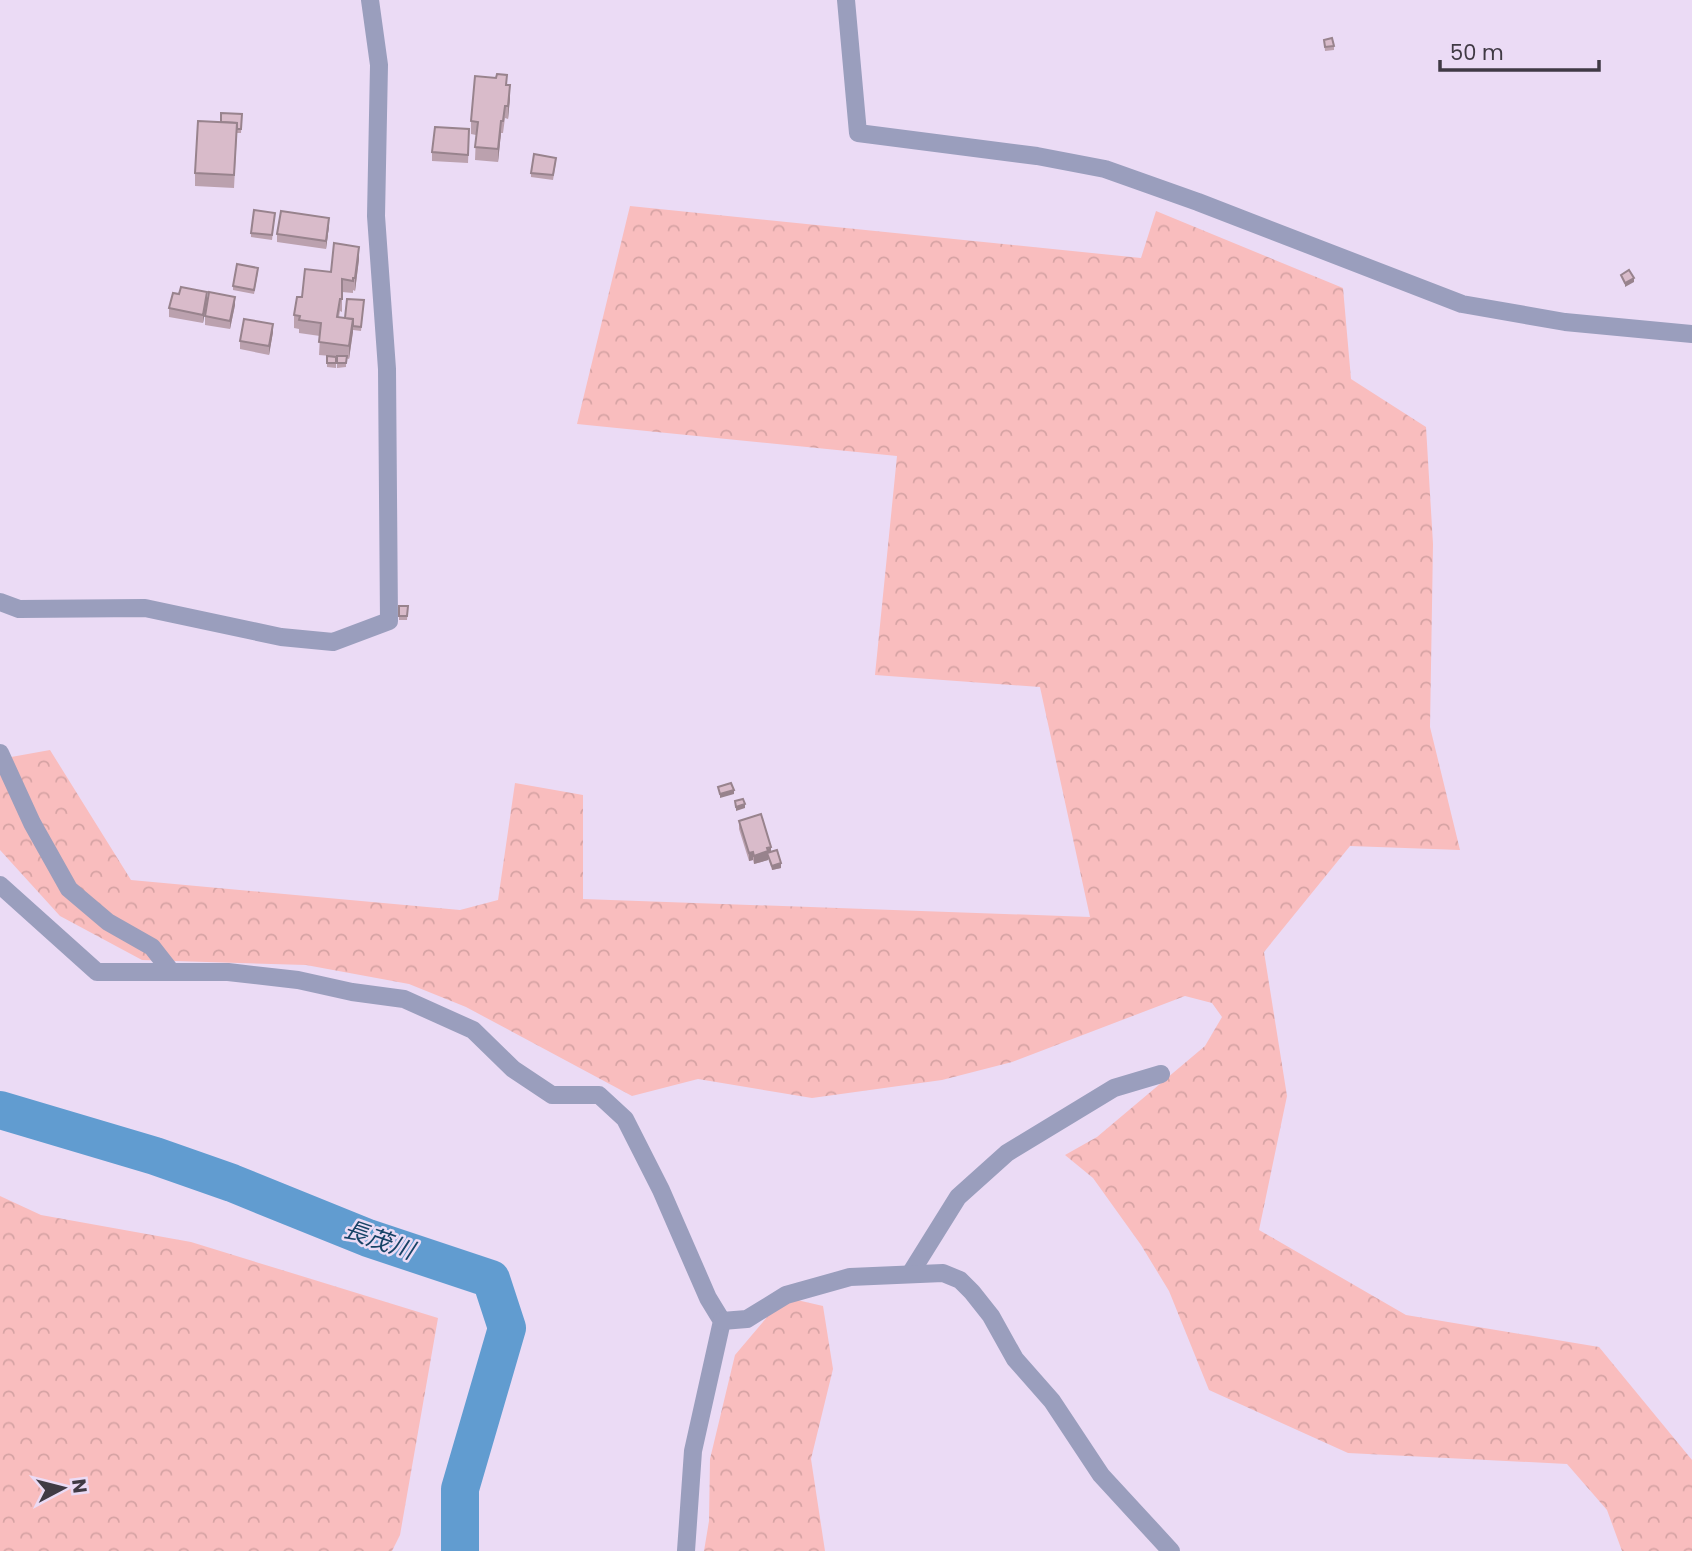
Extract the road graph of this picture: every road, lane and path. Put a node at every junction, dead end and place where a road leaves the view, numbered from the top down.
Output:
1 (370, 0) edge
2 (846, 0) edge
3 (1692, 334) edge
4 (0, 601) edge
5 (0, 752) edge
6 (0, 885) edge
7 (170, 970) junction
8 (1161, 1074) dead end
9 (910, 1273) junction
10 (722, 1321) junction
11 (686, 1551) edge
12 (1171, 1551) edge

1 - 4 street
2 - 3 street
5 - 7 street
6 - 7 street
7 - 10 street
8 - 9 street
9 - 10 street
9 - 12 street
10 - 11 street

